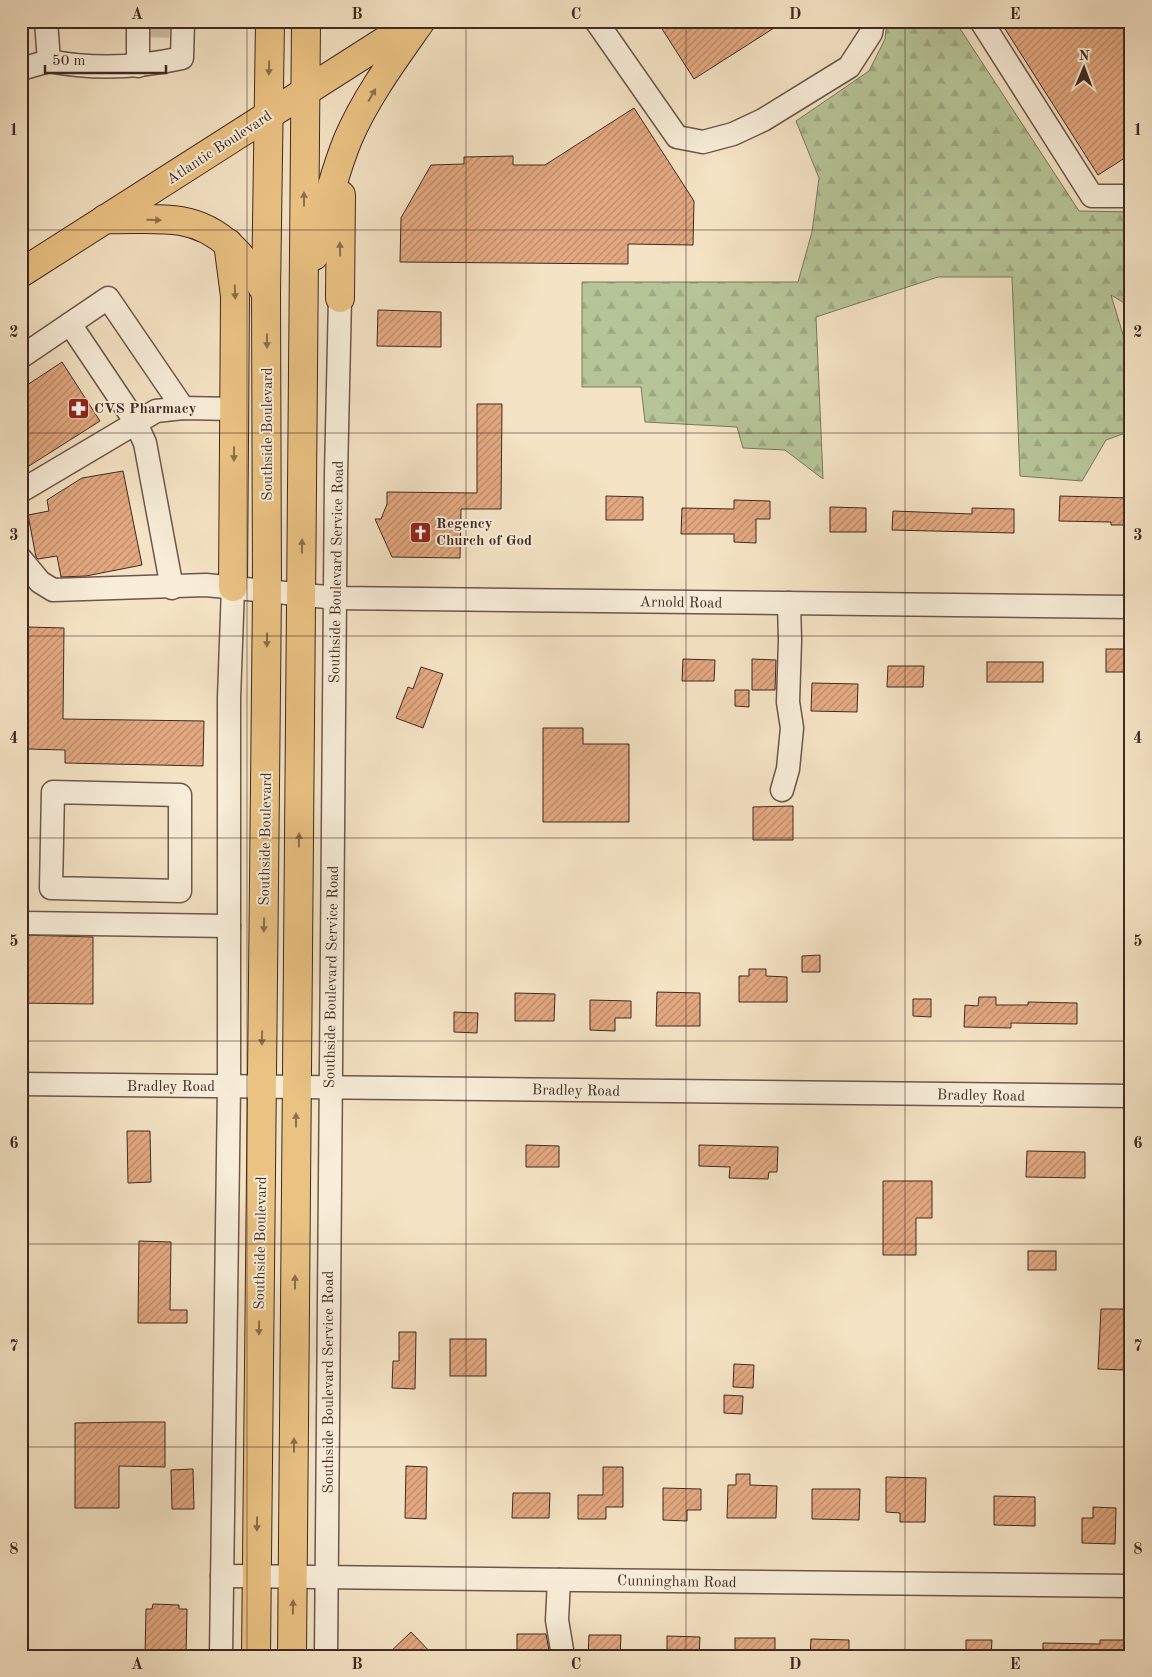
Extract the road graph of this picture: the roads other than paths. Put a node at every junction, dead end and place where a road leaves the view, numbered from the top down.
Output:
1 (46, 21) edge
2 (270, 21) edge
3 (306, 21) edge
4 (416, 21) edge
5 (421, 21) edge
6 (596, 21) edge
7 (873, 21) edge
8 (981, 21) edge
9 (160, 25) edge
10 (49, 61) junction
11 (138, 66) junction
12 (21, 69) edge
13 (305, 92) junction
14 (268, 115) junction
15 (349, 138) junction
16 (1131, 196) edge
17 (105, 219) junction
18 (228, 243) junction
19 (21, 273) edge
20 (266, 293) junction
21 (340, 298) joint
22 (303, 300) junction
23 (70, 324) junction
24 (21, 357) edge
25 (183, 408) junction
26 (234, 409) junction
27 (135, 421) junction
28 (21, 491) edge
29 (21, 558) edge
30 (233, 587) junction
31 (172, 588) junction
32 (267, 592) junction
33 (302, 595) junction
34 (336, 598) junction
35 (788, 603) junction
36 (1131, 607) edge
37 (782, 790) dead end
38 (119, 891) junction
39 (24, 923) dead end
40 (119, 924) junction
41 (229, 926) junction
42 (21, 1084) edge
43 (228, 1086) junction
44 (262, 1087) junction
45 (296, 1087) junction
46 (330, 1087) junction
47 (1131, 1096) edge
48 (222, 1576) junction
49 (257, 1576) junction
50 (293, 1577) junction
51 (327, 1577) junction
52 (559, 1580) junction
53 (1131, 1586) edge
54 (222, 1656) edge
55 (256, 1656) edge
56 (292, 1656) edge
57 (326, 1656) edge
58 (562, 1656) edge

1 - 10 street
2 -> 14 main road, Southside Boulevard
3 - 13 main road
4 - 13 main road, Atlantic Boulevard
15 -> 5 main road
6 - 7 street
8 - 16 street
9 - 11 street
9 - 11 street
10 - 11 street
10 - 12 street
13 - 14 main road, Atlantic Boulevard
22 -> 13 main road
14 - 17 main road, Atlantic Boulevard
14 - 20 main road, Southside Boulevard
21 -> 15 main road
15 - 22 main road
17 -> 18 main road
17 - 19 main road, Atlantic Boulevard
18 - 20 main road
18 -> 26 main road
20 -> 32 main road, Southside Boulevard
21 - 34 street, Southside Boulevard Service Road
33 -> 22 main road
23 - 24 street
23 - 25 street
23 - 27 street
25 - 26 street
25 - 27 street
26 -> 30 main road
27 - 28 street
27 - 31 street
29 - 31 street, Arnold Road
30 - 31 street, Arnold Road
30 - 32 street, Arnold Road
30 - 41 street
32 - 33 street, Arnold Road
32 -> 44 main road, Southside Boulevard
33 - 34 street, Arnold Road
45 -> 33 main road
34 - 35 street, Arnold Road
34 - 46 street, Southside Boulevard Service Road
35 - 36 street, Arnold Road
35 - 37 street
38 - 38 street
38 - 40 street
39 - 40 street
40 - 41 street
41 - 43 street
42 - 43 street, Bradley Road
43 - 44 street, Bradley Road
43 - 48 street
44 - 45 street, Bradley Road
44 -> 49 main road, Southside Boulevard
45 - 46 street, Bradley Road
50 -> 45 main road
46 - 47 street, Bradley Road
46 - 51 street, Southside Boulevard Service Road
48 - 49 street, Cunningham Road
48 - 54 street
49 - 50 street, Cunningham Road
49 - 55 main road, Southside Boulevard
50 - 51 street, Cunningham Road
56 -> 50 main road
51 - 52 street, Cunningham Road
51 - 57 street, Southside Boulevard Service Road
52 - 53 street, Cunningham Road
52 - 58 street

